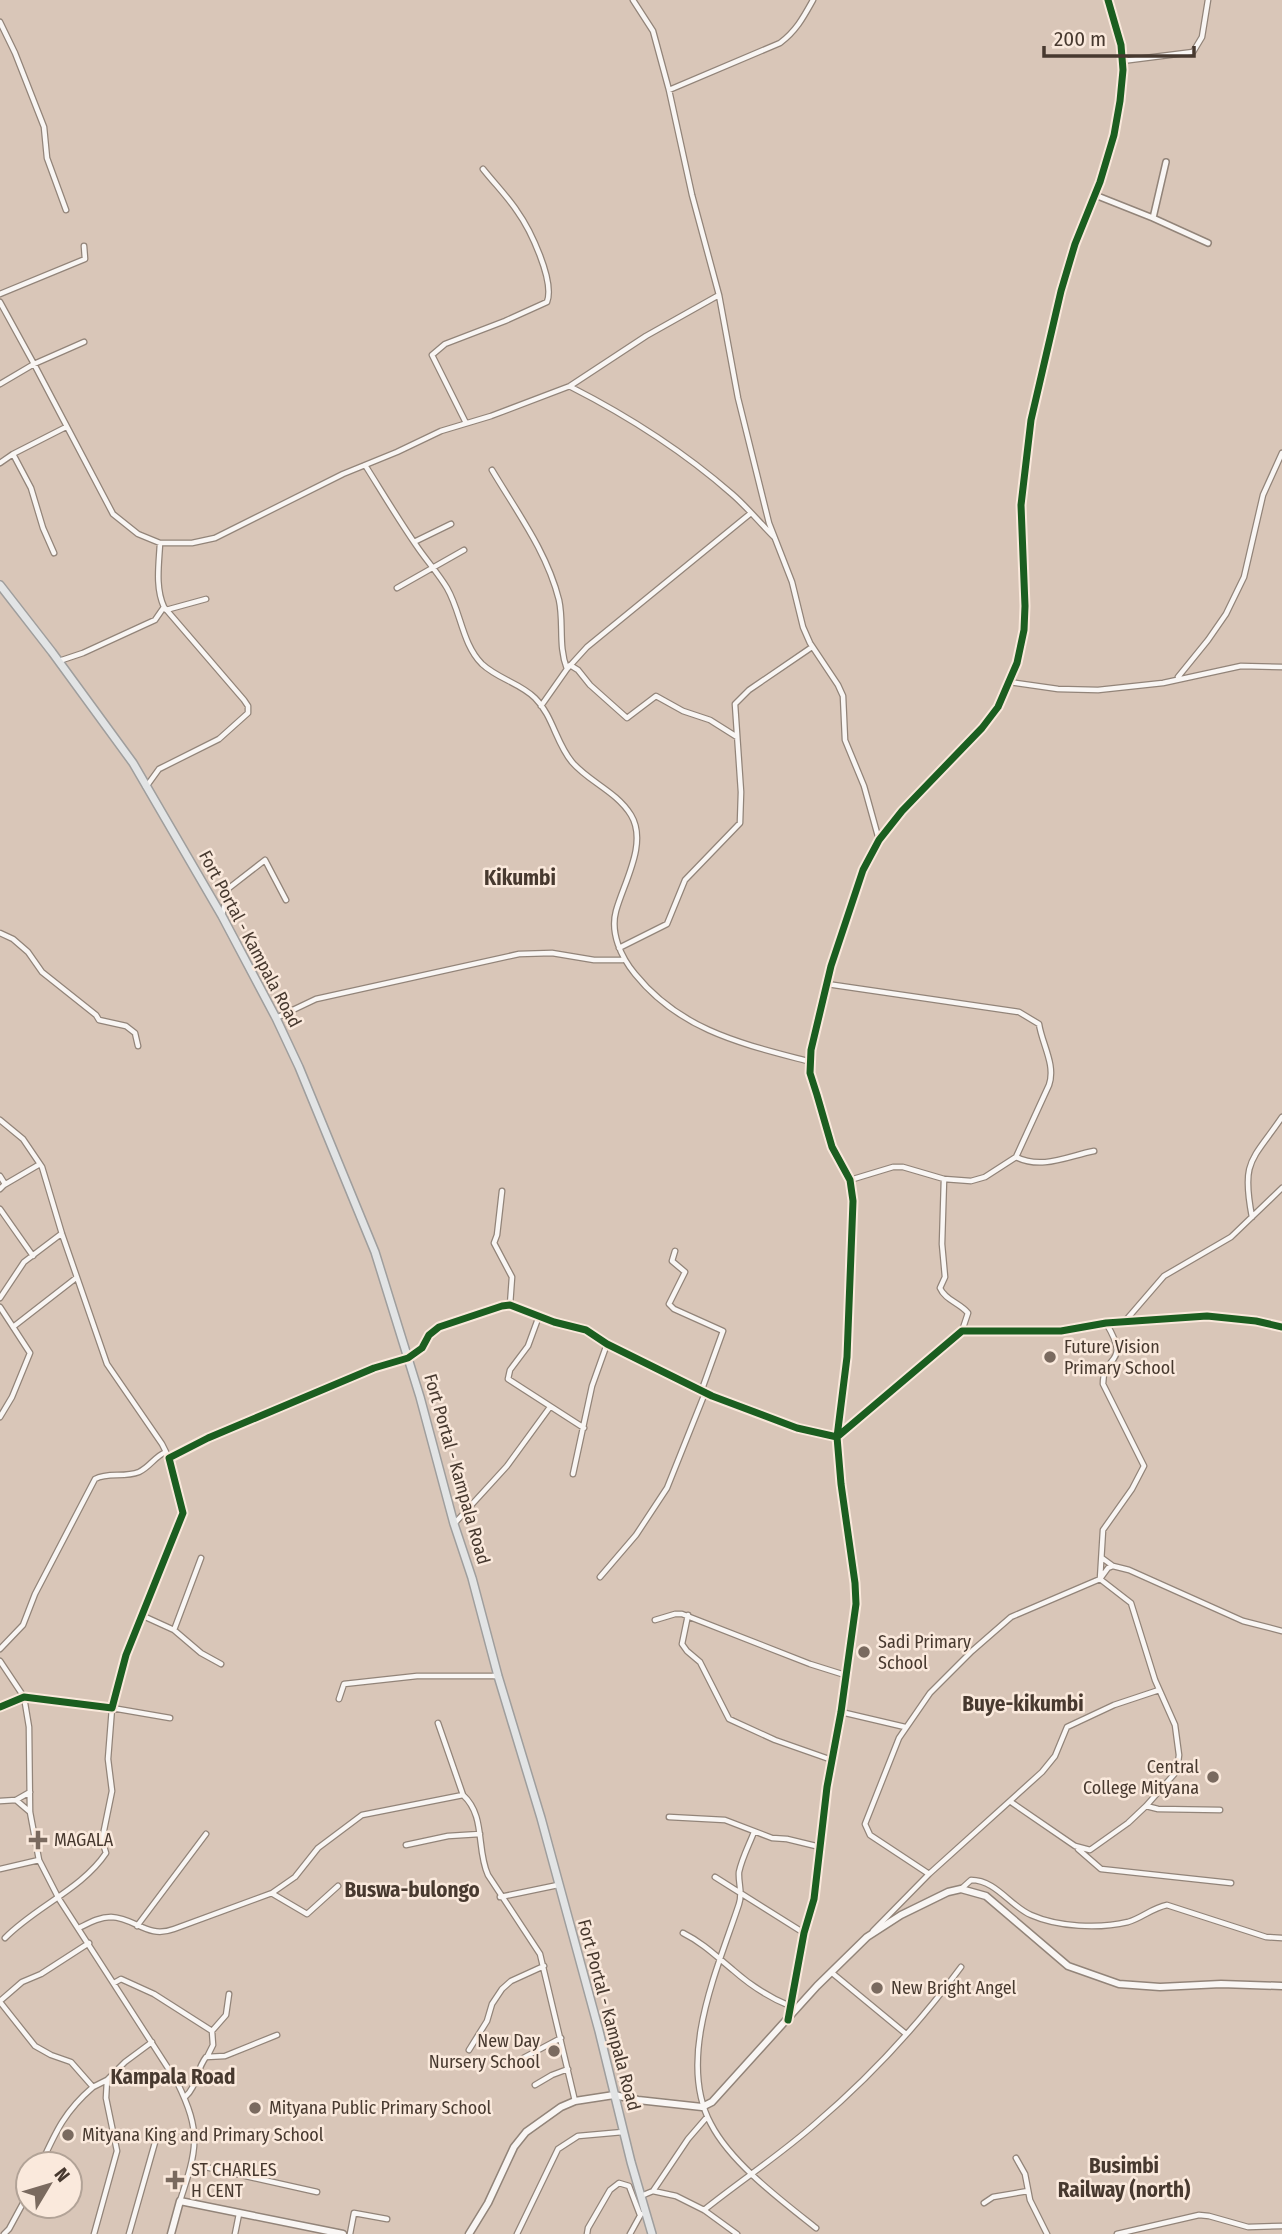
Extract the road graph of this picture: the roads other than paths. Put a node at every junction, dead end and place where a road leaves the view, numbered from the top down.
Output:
1 (633, 0) edge
2 (813, 0) edge
3 (1108, 0) edge
4 (1208, 0) edge
5 (0, 22) edge
6 (1122, 61) junction
7 (669, 90) junction
8 (1166, 162) dead end
9 (483, 169) dead end
10 (1095, 195) junction
11 (66, 210) dead end
12 (1153, 218) junction
13 (1208, 243) dead end
14 (84, 246) dead end
15 (0, 294) edge
16 (719, 295) junction
17 (0, 302) edge
18 (84, 342) dead end
19 (34, 364) junction
20 (0, 384) edge
21 (570, 386) junction
22 (466, 424) junction
23 (66, 427) junction
24 (1282, 453) edge
25 (13, 454) junction
26 (0, 463) edge
27 (365, 465) junction
28 (492, 470) dead end
29 (751, 513) junction
30 (451, 524) dead end
31 (775, 538) junction
32 (414, 542) junction
33 (160, 543) junction
34 (464, 550) dead end
35 (54, 553) dead end
36 (431, 568) junction
37 (0, 585) edge
38 (397, 588) dead end
39 (206, 599) dead end
40 (165, 608) junction
41 (812, 647) junction
42 (59, 661) junction
43 (568, 667) junction
44 (1282, 667) edge
45 (1177, 678) junction
46 (1009, 682) junction
47 (541, 706) junction
48 (737, 737) junction
49 (146, 787) junction
50 (879, 840) junction
51 (286, 900) dead end
52 (222, 916) junction
53 (0, 933) edge
54 (620, 948) junction
55 (624, 960) junction
56 (826, 984) junction
57 (276, 1018) junction
58 (138, 1045) dead end
59 (811, 1062) junction
60 (1282, 1117) edge
61 (0, 1120) edge
62 (1094, 1151) dead end
63 (1016, 1157) junction
64 (40, 1164) junction
65 (0, 1176) edge
66 (944, 1179) junction
67 (850, 1180) junction
68 (5, 1184) junction
69 (1282, 1188) edge
70 (0, 1189) edge
71 (502, 1191) dead end
72 (0, 1209) edge
73 (1252, 1217) junction
74 (62, 1234) junction
75 (675, 1251) dead end
76 (33, 1256) junction
77 (77, 1278) junction
78 (0, 1298) edge
79 (510, 1305) junction
80 (0, 1307) edge
81 (539, 1316) junction
82 (1126, 1321) junction
83 (1105, 1323) junction
84 (13, 1327) junction
85 (1282, 1327) edge
86 (962, 1331) junction
87 (607, 1344) junction
88 (408, 1358) junction
89 (703, 1393) junction
90 (550, 1407) junction
91 (0, 1417) edge
92 (584, 1428) junction
93 (837, 1437) junction
94 (166, 1452) junction
95 (169, 1458) junction
96 (573, 1474) dead end
97 (454, 1524) junction
98 (201, 1558) dead end
99 (1101, 1558) junction
100 (1113, 1566) junction
101 (600, 1577) dead end
102 (1100, 1578) junction
103 (141, 1615) junction
104 (688, 1615) junction
105 (655, 1620) dead end
106 (174, 1630) junction
107 (1282, 1631) edge
108 (0, 1649) edge
109 (0, 1661) edge
110 (221, 1664) dead end
111 (845, 1675) junction
112 (498, 1676) junction
113 (1159, 1690) junction
114 (24, 1697) junction
115 (339, 1699) dead end
116 (0, 1707) edge
117 (112, 1709) junction
118 (841, 1712) junction
119 (170, 1718) dead end
120 (438, 1723) dead end
121 (905, 1727) junction
122 (832, 1760) junction
123 (30, 1792) junction
124 (463, 1795) junction
125 (16, 1800) junction
126 (0, 1801) edge
127 (1011, 1802) junction
128 (1146, 1806) junction
129 (1220, 1810) dead end
130 (30, 1812) junction
131 (669, 1817) dead end
132 (754, 1832) junction
133 (206, 1834) dead end
134 (480, 1834) junction
135 (406, 1845) dead end
136 (1075, 1846) junction
137 (820, 1847) junction
138 (39, 1860) junction
139 (0, 1869) edge
140 (929, 1874) junction
141 (715, 1877) dead end
142 (1231, 1882) dead end
143 (558, 1885) junction
144 (338, 1886) dead end
145 (961, 1889) junction
146 (272, 1894) junction
147 (741, 1896) junction
148 (500, 1897) junction
149 (58, 1899) junction
150 (137, 1926) junction
151 (79, 1928) junction
152 (683, 1933) dead end
153 (804, 1933) junction
154 (867, 1937) junction
155 (5, 1938) dead end
156 (1282, 1938) edge
157 (89, 1943) junction
158 (721, 1959) junction
159 (544, 1966) junction
160 (961, 1967) dead end
161 (831, 1972) junction
162 (114, 1983) junction
163 (1282, 1986) edge
164 (229, 1994) dead end
165 (0, 2002) edge
166 (790, 2006) junction
167 (788, 2020) junction
168 (212, 2031) junction
169 (906, 2034) junction
170 (277, 2035) dead end
171 (561, 2038) junction
172 (152, 2042) junction
173 (469, 2050) dead end
174 (206, 2057) junction
175 (510, 2065) dead end
176 (568, 2069) junction
177 (107, 2080) junction
178 (535, 2085) dead end
179 (93, 2087) junction
180 (614, 2095) junction
181 (185, 2097) junction
182 (575, 2101) junction
183 (702, 2107) junction
184 (707, 2117) junction
185 (154, 2129) dead end
186 (623, 2132) junction
187 (47, 2150) edge
188 (1016, 2158) dead end
189 (192, 2164) junction
190 (752, 2172) junction
191 (317, 2192) dead end
192 (653, 2192) junction
193 (1028, 2192) junction
194 (641, 2196) junction
195 (180, 2201) junction
196 (984, 2203) dead end
197 (644, 2207) junction
198 (704, 2210) junction
199 (239, 2214) junction
200 (640, 2215) junction
201 (387, 2219) dead end
202 (14, 2220) edge
203 (1282, 2226) edge
204 (816, 2228) dead end
205 (4, 2234) edge
206 (94, 2234) edge
207 (130, 2234) edge
208 (171, 2234) edge
209 (235, 2234) edge
210 (343, 2234) edge
211 (350, 2234) edge
212 (469, 2234) edge
213 (517, 2234) edge
214 (587, 2234) edge
215 (630, 2234) edge
216 (652, 2234) edge
217 (737, 2234) edge
218 (1048, 2234) edge
219 (1117, 2234) edge

1 - 7 street
2 - 7 street
3 - 6 street
4 - 6 street
5 - 11 street
6 - 10 street
7 - 16 street
8 - 12 street
9 - 22 street
10 - 12 street
10 - 46 street
12 - 13 street
14 - 15 street
16 - 21 street
16 - 31 street
17 - 19 street
18 - 19 street
19 - 20 street
19 - 23 street
21 - 22 street
21 - 29 street
22 - 27 street
23 - 25 street
23 - 33 street
24 - 45 street
25 - 26 street
25 - 35 street
27 - 32 street
27 - 33 street
28 - 43 street
29 - 31 street
29 - 43 street
30 - 32 street
31 - 41 street
32 - 36 street
33 - 40 street
34 - 36 street
36 - 38 street
36 - 47 street
37 - 42 main road, Fort Portal - Kampala Road
39 - 40 street
40 - 42 street
40 - 49 street
41 - 48 street
41 - 50 street
42 - 49 main road, Fort Portal - Kampala Road
43 - 47 street
43 - 48 street
44 - 45 street
45 - 46 street
46 - 50 street
47 - 54 street
48 - 54 street
49 - 52 main road, Fort Portal - Kampala Road
50 - 56 street
51 - 52 street
52 - 57 main road, Fort Portal - Kampala Road
53 - 58 street
54 - 55 street
55 - 57 street
55 - 59 street
56 - 59 street
56 - 63 street
57 - 88 main road, Fort Portal - Kampala Road
59 - 67 street
60 - 73 street
61 - 64 street
62 - 63 street
63 - 66 street
64 - 68 street
64 - 74 street
65 - 68 street
66 - 67 street
66 - 86 street
67 - 93 street
68 - 70 street
69 - 73 street
71 - 79 street
72 - 76 street
73 - 82 street
74 - 76 street
74 - 77 street
75 - 89 street
76 - 78 street
77 - 84 street
77 - 94 street
79 - 81 street
79 - 88 street
80 - 84 street
81 - 87 street
81 - 90 street
82 - 83 street
82 - 85 street
83 - 86 street
83 - 99 street
84 - 91 street
86 - 93 street
87 - 89 street
87 - 92 street
88 - 95 street
88 - 97 main road, Fort Portal - Kampala Road
89 - 93 street
89 - 101 street
90 - 92 street
90 - 97 street
92 - 96 street
93 - 111 street
94 - 95 street
94 - 108 street
95 - 103 street
97 - 112 main road, Fort Portal - Kampala Road
98 - 106 street
99 - 100 street
99 - 102 street
100 - 102 street
100 - 107 street
102 - 113 street
102 - 121 street
103 - 106 street
103 - 117 street
104 - 105 street
104 - 111 street
104 - 122 street
106 - 110 street
109 - 114 street
111 - 118 street
112 - 115 street
112 - 143 main road, Fort Portal - Kampala Road
113 - 127 street
113 - 128 street
114 - 116 street
114 - 117 street
114 - 123 street
117 - 119 street
117 - 149 street
118 - 121 street
118 - 122 street
120 - 124 street
121 - 140 street
122 - 137 street
123 - 125 street
123 - 130 street
124 - 134 street
124 - 146 street
125 - 126 street
125 - 130 street
127 - 136 street
127 - 140 street
128 - 129 street
128 - 136 street
130 - 138 street
131 - 132 street
132 - 137 street
132 - 147 street
133 - 150 street
134 - 135 street
134 - 148 street
136 - 142 street
137 - 153 street
138 - 139 street
138 - 149 street
140 - 154 street
141 - 147 street
143 - 148 street
143 - 180 main road, Fort Portal - Kampala Road
144 - 146 street
145 - 154 main road
145 - 156 street
145 - 163 main road
146 - 150 street
147 - 153 street
147 - 158 street
148 - 159 street
149 - 151 street
149 - 155 street
150 - 151 street
151 - 157 street
152 - 158 street
153 - 166 street
154 - 161 main road
157 - 162 street
157 - 165 street
158 - 166 street
158 - 183 street
159 - 171 street
159 - 173 street
160 - 169 street
161 - 167 main road
161 - 169 street
162 - 168 street
162 - 172 street
164 - 168 street
165 - 179 street
166 - 167 street
167 - 183 main road
168 - 174 street
169 - 190 street
170 - 174 street
171 - 175 street
171 - 176 street
172 - 177 street
172 - 181 street
174 - 181 street
176 - 178 street
176 - 182 street
177 - 179 street
177 - 206 street
179 - 187 street
180 - 182 main road
180 - 183 main road
180 - 186 main road, Fort Portal - Kampala Road
181 - 189 street
182 - 212 main road
183 - 184 street
184 - 190 street
184 - 192 street
185 - 207 street
186 - 194 main road, Fort Portal - Kampala Road
186 - 213 street
188 - 193 street
189 - 191 street
189 - 195 street
190 - 198 street
190 - 204 street
192 - 194 street
192 - 198 street
193 - 196 street
193 - 218 street
194 - 197 main road, Fort Portal - Kampala Road
195 - 199 main road
195 - 208 main road
197 - 200 street
197 - 216 main road, Fort Portal - Kampala Road
198 - 217 street
199 - 209 street
199 - 210 main road
200 - 214 street
200 - 215 street
201 - 211 street
202 - 205 street
203 - 219 street

